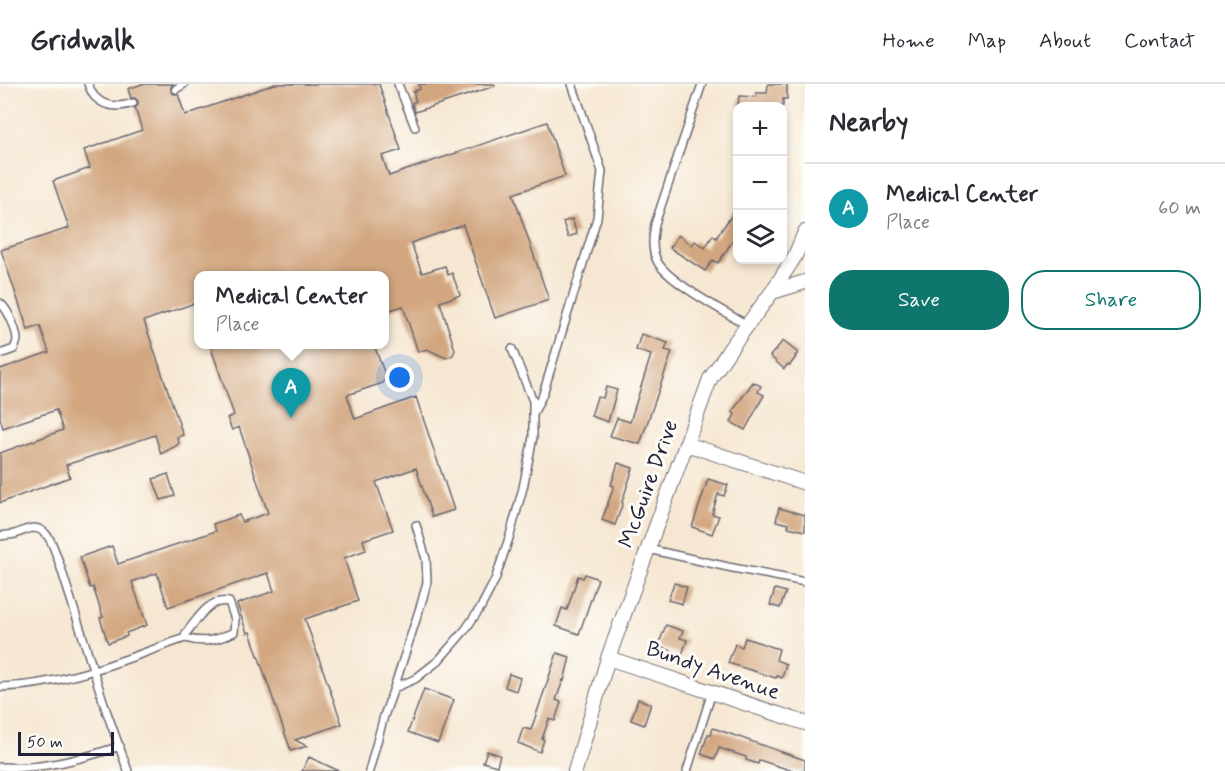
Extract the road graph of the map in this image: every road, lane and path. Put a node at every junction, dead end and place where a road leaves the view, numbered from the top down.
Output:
1 (88, 84) edge
2 (184, 84) edge
3 (398, 84) edge
4 (572, 84) edge
5 (702, 84) edge
6 (176, 89) dead end
7 (133, 103) dead end
8 (415, 127) dead end
9 (805, 232) edge
10 (805, 282) edge
11 (772, 292) junction
12 (0, 303) edge
13 (747, 325) junction
14 (512, 349) dead end
15 (0, 354) edge
16 (533, 414) junction
17 (686, 444) junction
18 (805, 483) edge
19 (417, 525) dead end
20 (0, 536) edge
21 (648, 549) junction
22 (805, 582) edge
23 (185, 638) junction
24 (608, 658) junction
25 (93, 669) junction
26 (0, 687) edge
27 (394, 688) junction
28 (712, 692) junction
29 (805, 723) edge
30 (120, 746) junction
31 (0, 766) edge
32 (128, 771) edge
33 (369, 771) edge
34 (575, 771) edge
35 (687, 771) edge

1 - 7 lane
2 - 6 lane
3 - 8 lane
4 - 16 lane
5 - 13 lane
9 - 11 street, McGuire Drive
10 - 11 street
11 - 13 street, McGuire Drive
12 - 15 lane
13 - 17 street, McGuire Drive
14 - 16 lane
16 - 27 lane
17 - 18 street
17 - 21 street, McGuire Drive
19 - 27 lane
20 - 25 lane
21 - 22 lane
21 - 24 street, McGuire Drive
23 - 23 lane
23 - 25 lane
24 - 28 street, Bundy Avenue
24 - 34 street, McGuire Drive
25 - 26 lane
25 - 30 lane
27 - 33 lane
28 - 29 street, Bundy Avenue
28 - 35 lane
30 - 31 lane
30 - 32 lane

